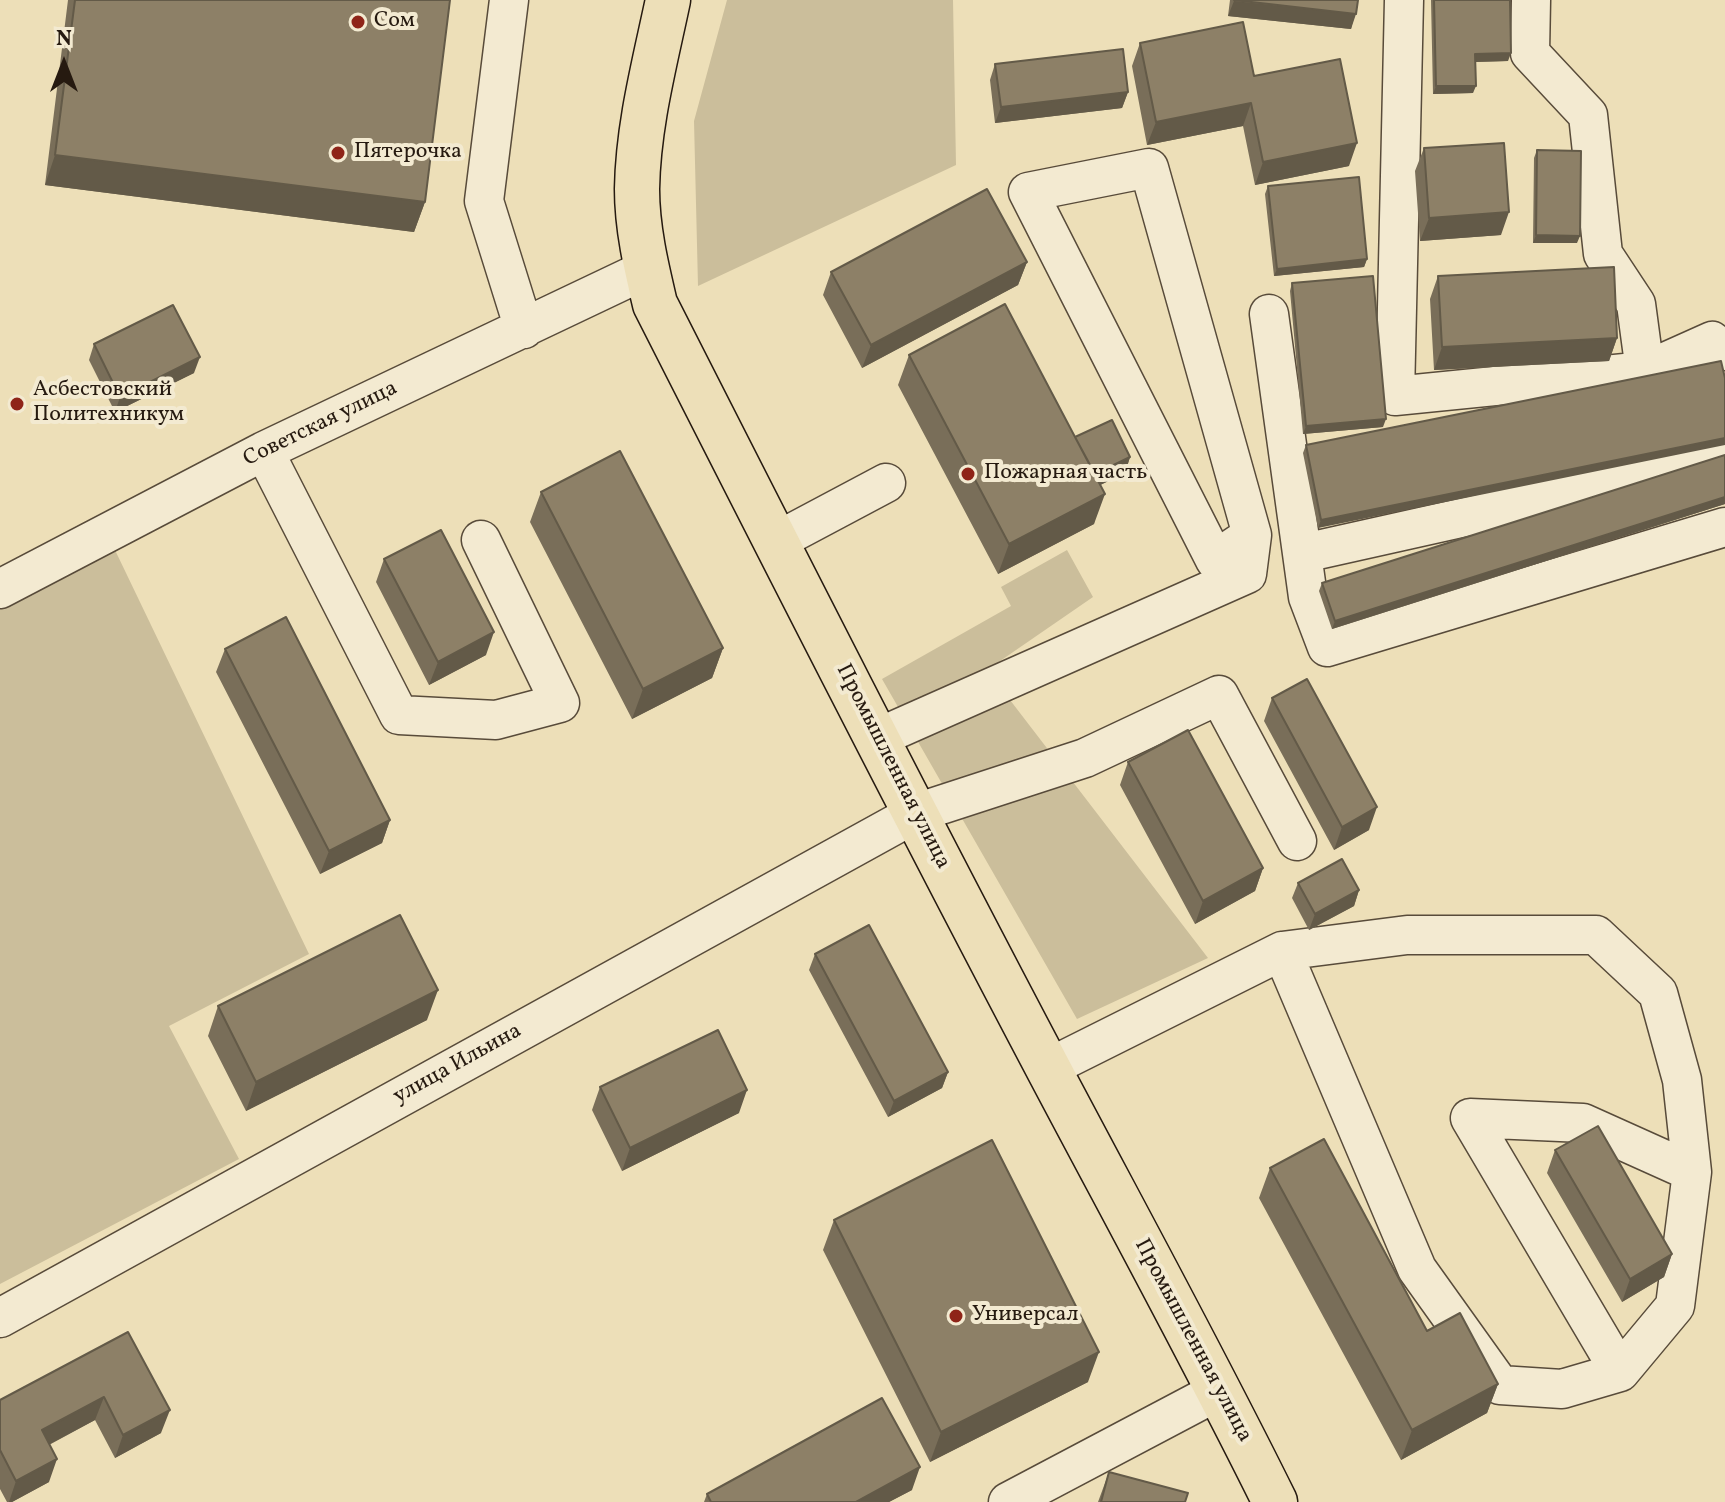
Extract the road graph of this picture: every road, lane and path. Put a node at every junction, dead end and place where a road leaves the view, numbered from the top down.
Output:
1 (509, 0) edge
2 (668, 0) edge
3 (1404, 0) edge
4 (1531, 0) edge
5 (647, 269) junction
6 (1269, 314) dead end
7 (524, 329) junction
8 (1725, 351) edge
9 (1645, 371) junction
10 (264, 451) junction
11 (1725, 459) edge
12 (886, 483) dead end
13 (1725, 527) edge
14 (1252, 535) junction
15 (481, 540) dead end
16 (775, 542) junction
17 (1304, 553) junction
18 (0, 589) edge
19 (877, 738) junction
20 (916, 813) junction
21 (1297, 841) dead end
22 (1282, 951) junction
23 (1048, 1068) junction
24 (1692, 1172) junction
25 (0, 1318) edge
26 (1620, 1372) junction
27 (1220, 1390) junction
28 (1008, 1502) edge
29 (1275, 1502) edge

1 - 7 street
2 - 5 main road, Промышленная улица
3 - 9 street
4 - 9 street
5 - 7 street, Советская улица
5 - 16 main road, Промышленная улица
6 - 17 street
7 - 10 street, Советская улица
8 - 9 street
10 - 15 street
10 - 18 street, Советская улица
11 - 17 street
12 - 16 street
13 - 17 street
14 - 14 street
14 - 19 street
16 - 19 main road, Промышленная улица
19 - 20 main road, Промышленная улица
20 - 21 street, улица Ильина
20 - 23 main road, Промышленная улица
20 - 25 street, улица Ильина
22 - 23 street
22 - 24 street
22 - 26 street
23 - 27 main road, Промышленная улица
24 - 26 street
24 - 26 street
27 - 28 street
27 - 29 main road, Промышленная улица

